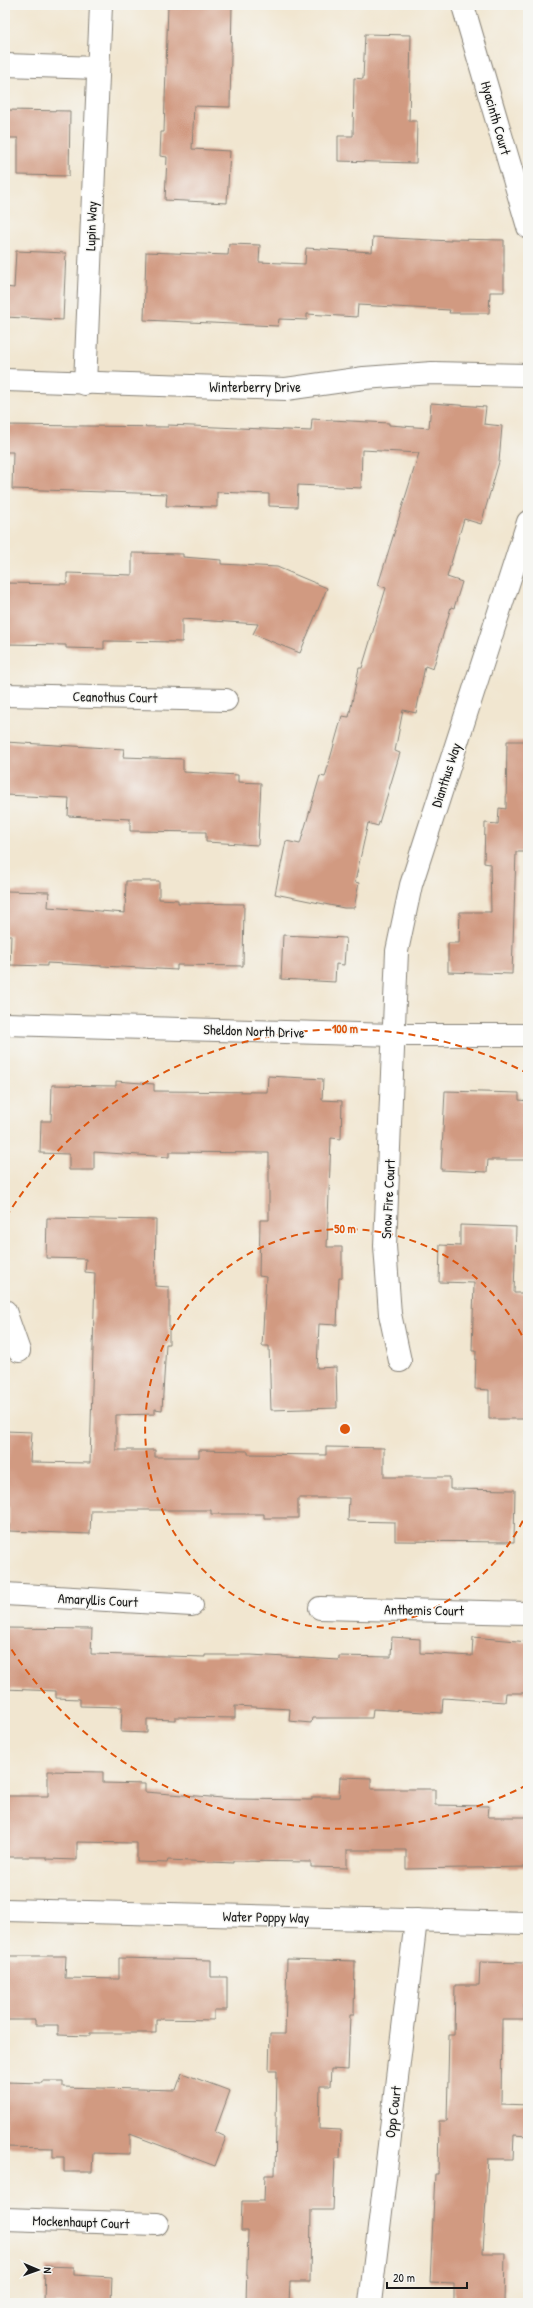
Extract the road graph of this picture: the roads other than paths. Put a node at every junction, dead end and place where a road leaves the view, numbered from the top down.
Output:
1 (101, 5) edge
2 (464, 9) dead end
3 (5, 65) edge
4 (98, 68) junction
5 (528, 227) edge
6 (528, 375) edge
7 (5, 380) edge
8 (85, 384) junction
9 (528, 522) edge
10 (5, 695) edge
11 (226, 700) dead end
12 (5, 1024) edge
13 (394, 1035) junction
14 (528, 1035) edge
15 (5, 1311) edge
16 (19, 1351) dead end
17 (400, 1361) dead end
18 (5, 1594) edge
19 (192, 1605) dead end
20 (320, 1608) dead end
21 (528, 1613) edge
22 (5, 1910) edge
23 (416, 1920) junction
24 (528, 1923) edge
25 (5, 2219) edge
26 (157, 2224) dead end
27 (370, 2303) edge

1 - 4 street, Lupin Way
2 - 5 street, Hyacinth Court
3 - 4 street
4 - 8 street, Lupin Way
6 - 8 street, Winterberry Drive
7 - 8 street, Winterberry Drive
9 - 13 street, Dianthus Way
10 - 11 street, Ceanothus Court
12 - 13 street, Sheldon North Drive
13 - 14 street, Sheldon North Drive
13 - 17 street, Snow Fire Court
15 - 16 street
18 - 19 street, Amaryllis Court
20 - 21 street, Anthemis Court
22 - 23 street, Water Poppy Way
23 - 24 street, Water Poppy Way
23 - 27 street, Opp Court
25 - 26 street, Mockenhaupt Court

